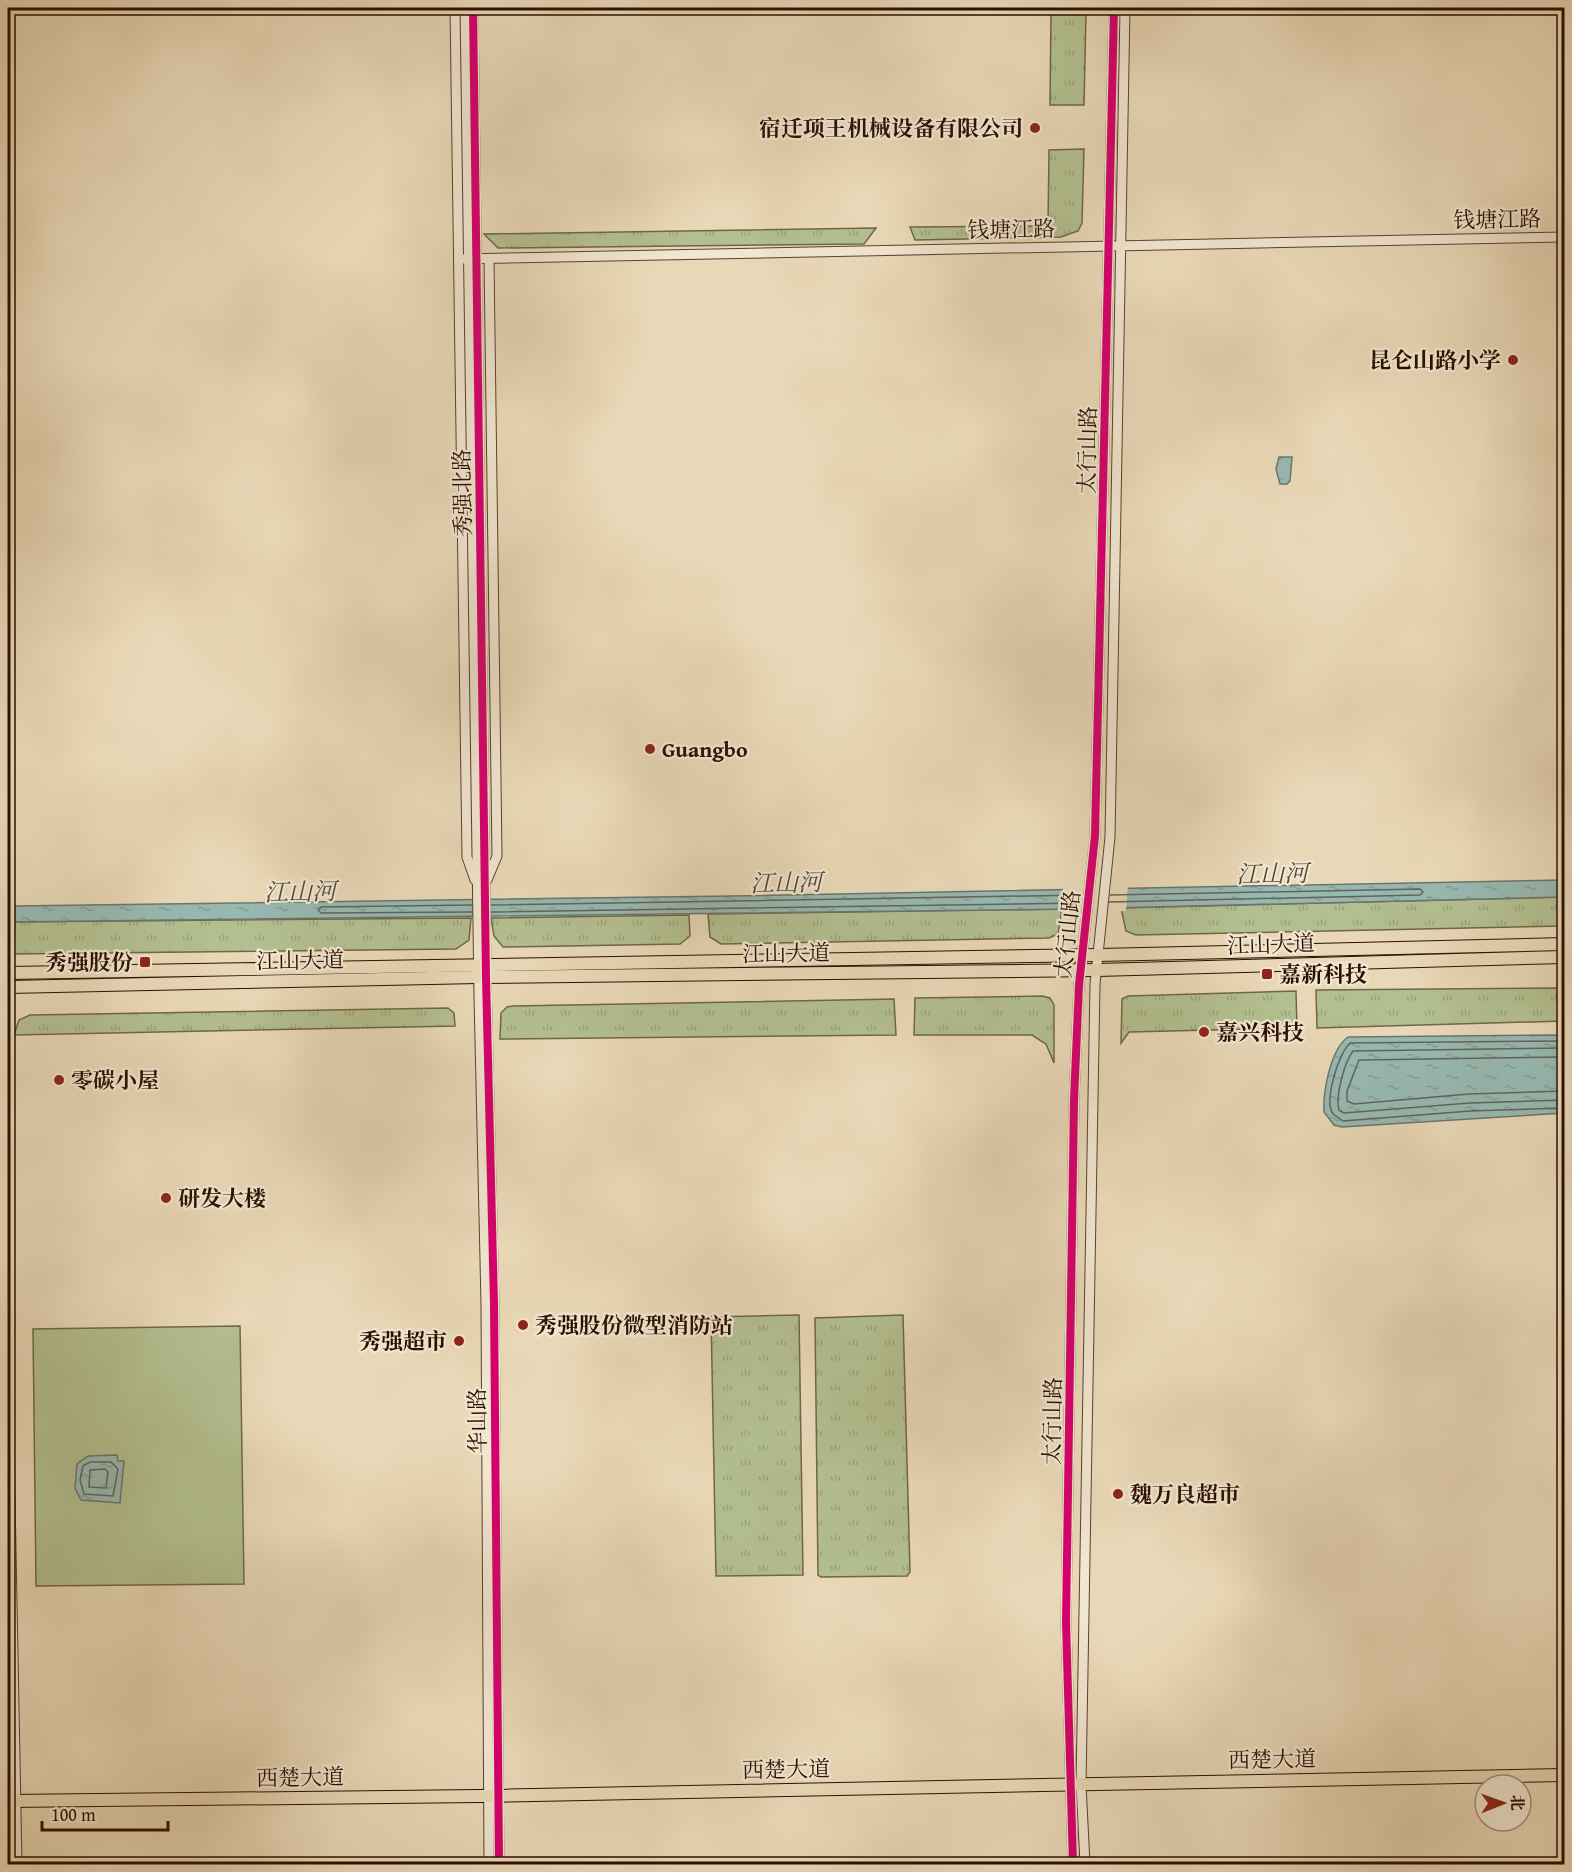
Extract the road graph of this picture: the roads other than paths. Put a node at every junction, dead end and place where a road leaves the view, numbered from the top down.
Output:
1 (455, 8) edge
2 (465, 8) edge
3 (473, 8) edge
4 (1113, 8) edge
5 (1125, 8) edge
6 (1564, 237) edge
7 (1110, 247) junction
8 (1121, 247) junction
9 (474, 259) junction
10 (489, 259) junction
11 (459, 260) junction
12 (481, 887) junction
13 (1564, 944) edge
14 (1099, 955) junction
15 (1082, 956) junction
16 (1564, 957) edge
17 (1080, 970) junction
18 (1097, 970) junction
19 (482, 971) junction
20 (8, 973) edge
21 (8, 987) edge
22 (8, 1393) edge
23 (1564, 1775) edge
24 (1075, 1784) junction
25 (493, 1796) junction
26 (12, 1801) edge
27 (17, 1864) edge
28 (489, 1864) edge
29 (499, 1864) edge
30 (1073, 1864) edge
31 (1085, 1864) edge

1 - 11 street
2 - 9 street, 秀强北路
3 - 9 street, 秀强北路
4 - 7 street, 太行山路
5 - 8 street, 太行山路
6 - 8 street, 钱塘江路
7 - 8 street, 钱塘江路
7 - 10 street, 钱塘江路
7 - 15 street, 太行山路
8 - 14 street, 太行山路
9 - 10 street, 钱塘江路
9 - 11 street, 钱塘江路
9 - 12 street, 秀强北路
10 - 12 street
11 - 12 street
12 - 19 street, 秀强北路
13 - 14 main road, 江山大道
14 - 15 main road, 江山大道
14 - 18 street, 太行山路
15 - 17 street, 太行山路
15 - 19 main road, 江山大道
16 - 18 main road, 江山大道
17 - 18 main road, 江山大道
17 - 19 main road, 江山大道
17 - 24 street, 太行山路
18 - 24 street, 太行山路
19 - 20 main road, 江山大道
19 - 21 main road, 江山大道
19 - 25 street, 华山路
22 - 26 street
23 - 24 main road, 西楚大道
24 - 25 main road, 西楚大道
24 - 30 street, 太行山路
24 - 31 street, 太行山路
25 - 26 main road, 西楚大道
25 - 28 street, 华山路
25 - 29 street, 华山路
26 - 27 street

